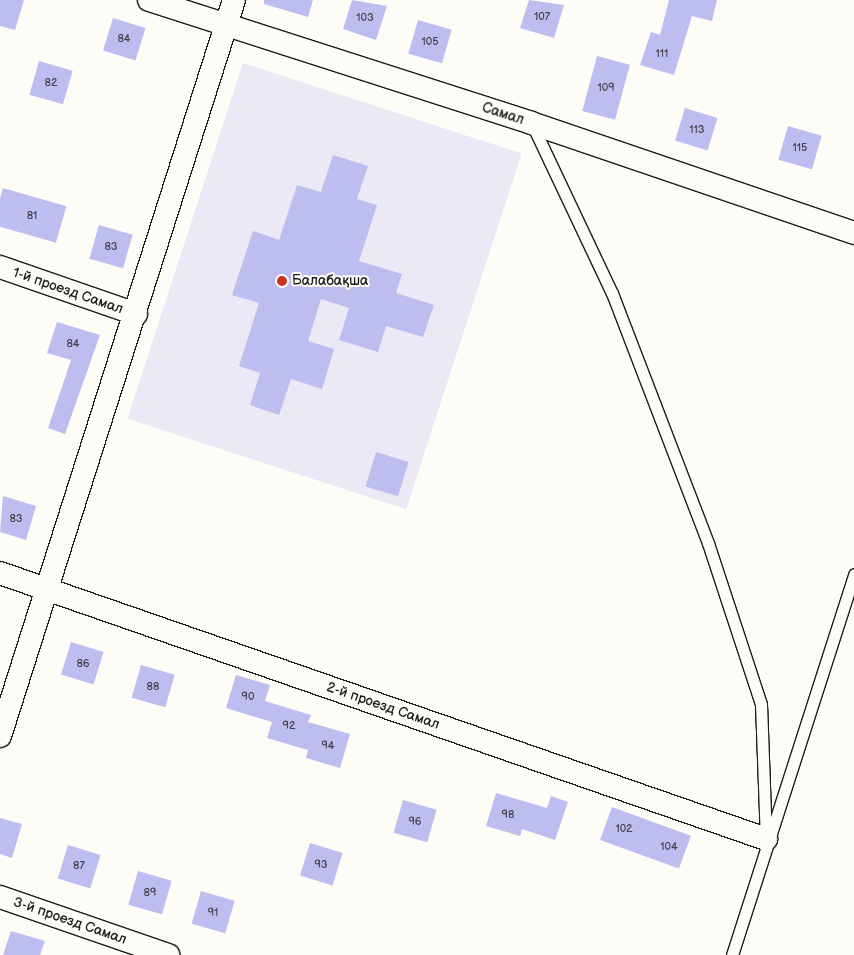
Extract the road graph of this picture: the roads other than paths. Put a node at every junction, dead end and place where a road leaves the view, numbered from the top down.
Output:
1 (150, 0) edge
2 (234, 0) edge
3 (225, 26) junction
4 (531, 122) junction
5 (854, 233) edge
6 (0, 267) edge
7 (136, 314) junction
8 (0, 573) edge
9 (854, 574) edge
10 (49, 589) junction
11 (0, 736) edge
12 (766, 839) junction
13 (0, 897) edge
14 (168, 955) edge
15 (732, 955) edge

1 - 3 street, Самал
2 - 3 street
3 - 4 street, Самал
3 - 7 street
4 - 5 street, Самал
4 - 12 lane
6 - 7 street, 1-й проезд Самал
7 - 10 street
8 - 10 street, 2-й проезд Самал
9 - 12 lane
10 - 11 street
10 - 12 street, 2-й проезд Самал
12 - 15 lane
13 - 14 street, 3-й проезд Самал

